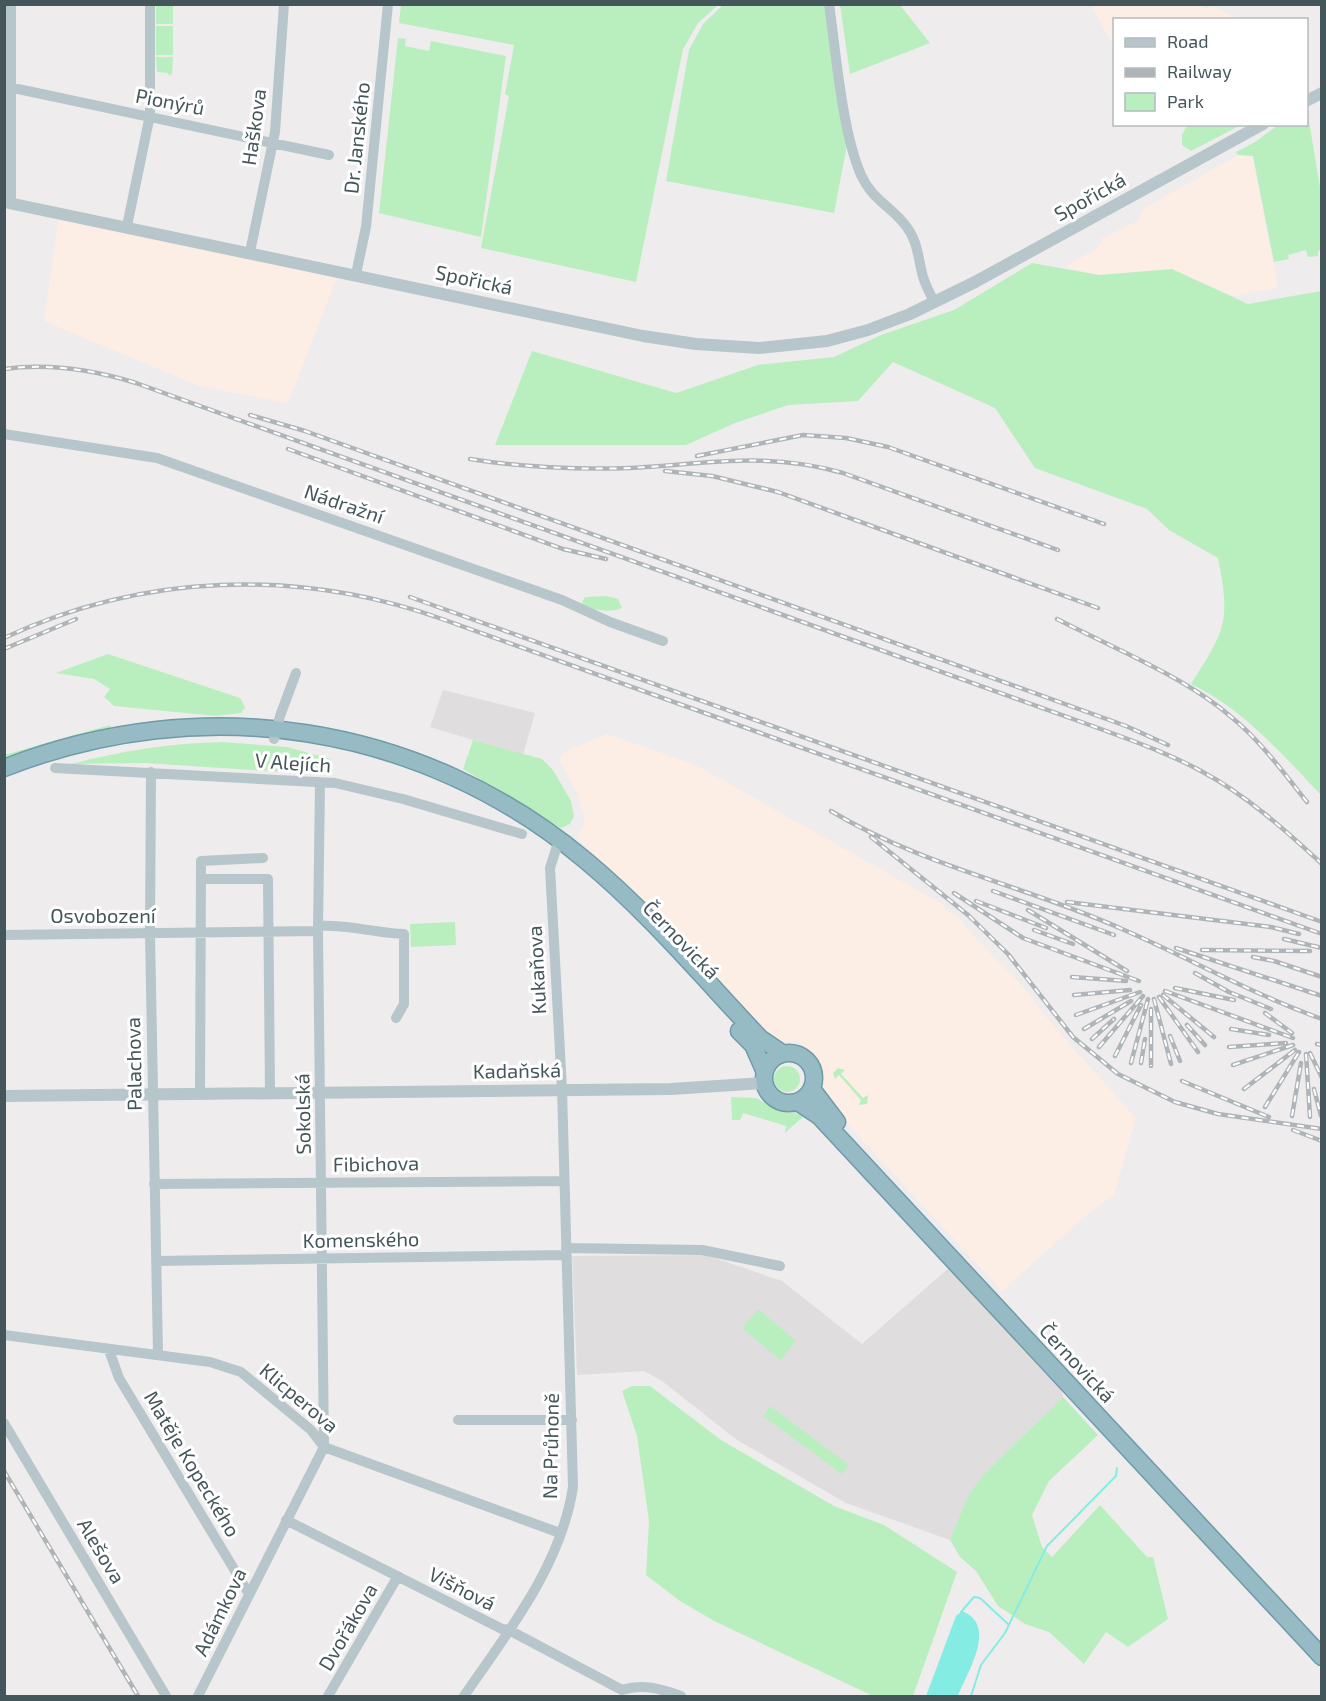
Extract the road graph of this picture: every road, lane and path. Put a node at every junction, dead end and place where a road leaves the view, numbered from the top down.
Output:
1 (11, 4) edge
2 (150, 4) edge
3 (284, 4) edge
4 (388, 4) edge
5 (829, 4) edge
6 (8, 86) edge
7 (1322, 93) edge
8 (1308, 100) edge
9 (150, 115) junction
10 (1259, 126) edge
11 (273, 142) junction
12 (329, 155) dead end
13 (8, 202) edge
14 (128, 226) junction
15 (250, 252) junction
16 (356, 274) junction
17 (934, 302) junction
18 (4, 434) edge
19 (663, 641) dead end
20 (296, 673) dead end
21 (275, 734) junction
22 (4, 768) edge
23 (55, 768) dead end
24 (151, 772) junction
25 (4, 779) edge
26 (320, 782) junction
27 (522, 834) dead end
28 (559, 845) junction
29 (263, 858) dead end
30 (201, 879) junction
31 (318, 929) junction
32 (201, 933) junction
33 (269, 933) junction
34 (150, 934) junction
35 (4, 935) edge
36 (396, 1018) dead end
37 (782, 1053) junction
38 (764, 1077) junction
39 (561, 1089) junction
40 (812, 1089) junction
41 (200, 1093) junction
42 (270, 1093) junction
43 (320, 1093) junction
44 (152, 1095) junction
45 (4, 1096) edge
46 (798, 1101) junction
47 (563, 1180) junction
48 (322, 1183) junction
49 (154, 1184) junction
50 (566, 1251) junction
51 (321, 1259) junction
52 (156, 1261) junction
53 (780, 1266) dead end
54 (4, 1335) edge
55 (109, 1350) junction
56 (158, 1354) junction
57 (458, 1420) dead end
58 (572, 1420) junction
59 (4, 1423) edge
60 (324, 1447) junction
61 (286, 1520) junction
62 (560, 1533) junction
63 (398, 1576) junction
64 (249, 1594) junction
65 (509, 1630) junction
66 (1322, 1644) edge
67 (1322, 1657) edge
68 (620, 1693) edge
69 (166, 1696) edge
70 (198, 1696) edge
71 (328, 1696) edge
72 (464, 1696) edge
73 (681, 1696) edge

1 - 6 street
2 - 9 street
3 - 11 street, Haškova
4 - 16 street, Dr. Janského
5 - 17 street
6 - 9 street, Pionýrů
6 - 13 street
7 - 8 street
9 - 11 street, Pionýrů
9 - 14 street
10 - 17 street, Spořická
11 - 12 street, Pionýrů
11 - 15 street, Haškova
13 - 14 street, Spořická
14 - 15 street, Spořická
15 - 16 street, Spořická
16 - 17 street, Spořická
18 - 19 street, Nádražní
20 - 21 street
21 - 22 highway
21 - 25 highway
21 - 28 highway
23 - 24 street, V Alejích
24 - 26 street, V Alejích
24 - 34 street, Palachova
26 - 27 street, V Alejích
26 - 31 street, Sokolská
28 - 37 highway, Černovická
28 - 38 highway, Černovická
28 - 39 street, Kukaňova
29 - 30 street
30 - 32 street
30 - 33 street
31 - 33 street, Osvobození
31 - 36 street, Osvobození
31 - 43 street, Sokolská
32 - 33 street, Osvobození
32 - 34 street, Osvobození
32 - 41 street
33 - 42 street
34 - 35 street, Osvobození
34 - 44 street, Palachova
37 - 38 highway
37 - 40 highway, Černovická
38 - 39 street, Kadaňská
38 - 46 highway, Černovická
39 - 43 street, Kadaňská
39 - 47 street, Na Průhoně
40 - 46 highway
40 - 66 highway, Černovická
41 - 42 street, Kadaňská
41 - 44 street, Kadaňská
42 - 43 street, Kadaňská
43 - 48 street, Sokolská
44 - 45 street, Kadaňská
44 - 49 street, Palachova
46 - 67 highway, Černovická
47 - 48 street, Fibichova
47 - 50 street, Na Průhoně
48 - 49 street, Fibichova
48 - 51 street, Sokolská
49 - 52 street, Palachova
50 - 51 street, Komenského
50 - 53 street
50 - 58 street, Na Průhoně
51 - 52 street, Komenského
51 - 60 street, Sokolská
52 - 56 street, Palachova
54 - 55 street, Klicperova
55 - 56 street, Klicperova
55 - 64 street, Matěje Kopeckého
56 - 60 street, Klicperova
57 - 58 street
58 - 62 street, Na Průhoně
59 - 69 street, Alešova
60 - 61 street, Adámkova
60 - 62 street, Klicperova
61 - 63 street, Višňová
61 - 64 street, Adámkova
62 - 65 street, Na Průhoně
63 - 65 street, Višňová
63 - 71 street, Dvořákova
64 - 70 street, Adámkova
65 - 68 street, Višňová
65 - 72 street, Na Průhoně
68 - 73 street

